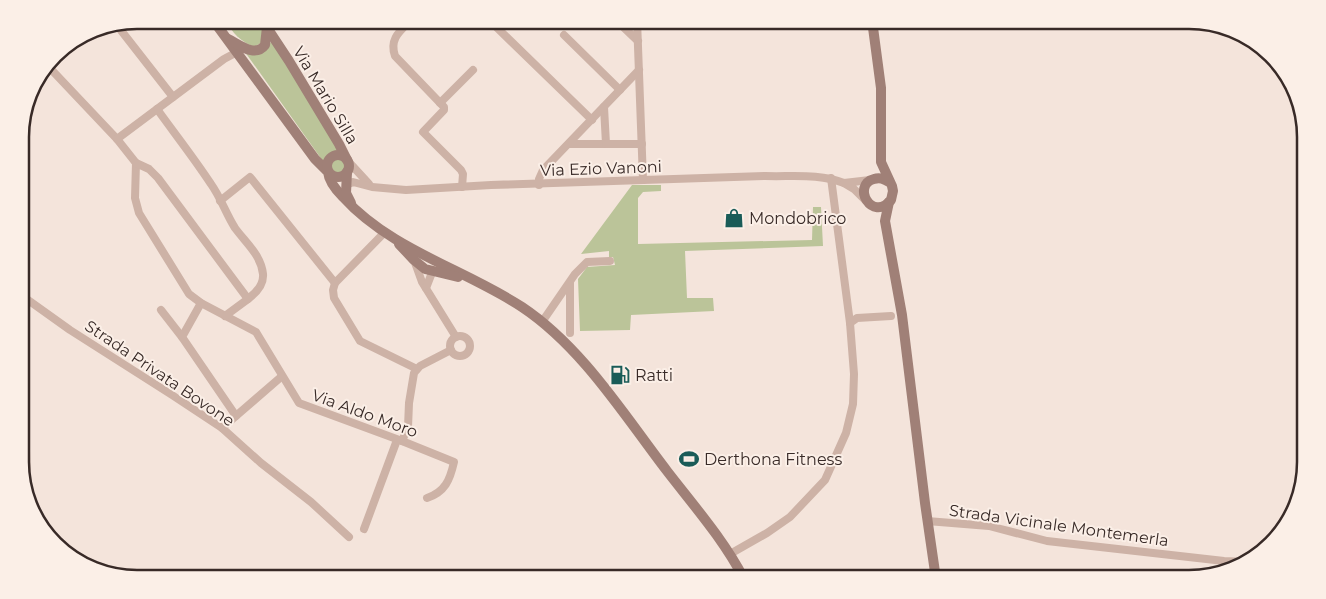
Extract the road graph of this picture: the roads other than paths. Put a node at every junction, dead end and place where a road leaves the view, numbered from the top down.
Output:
1 (222, 29) edge
2 (265, 29) edge
3 (267, 29) edge
4 (403, 29) edge
5 (499, 29) edge
6 (625, 29) edge
7 (638, 29) edge
8 (873, 29) edge
9 (121, 30) edge
10 (564, 35) dead end
11 (638, 41) junction
12 (240, 50) junction
13 (52, 70) edge
14 (473, 70) dead end
15 (640, 70) junction
16 (620, 90) junction
17 (172, 97) junction
18 (440, 103) junction
19 (604, 107) junction
20 (157, 109) junction
21 (592, 120) junction
22 (117, 139) junction
23 (569, 144) junction
24 (606, 144) junction
25 (642, 144) junction
26 (881, 152) junction
27 (347, 160) junction
28 (136, 163) junction
29 (328, 172) junction
30 (347, 172) junction
31 (831, 178) junction
32 (643, 180) junction
33 (870, 180) junction
34 (889, 182) junction
35 (844, 183) junction
36 (539, 184) junction
37 (346, 185) junction
38 (372, 187) junction
39 (462, 187) junction
40 (220, 201) junction
41 (889, 202) junction
42 (868, 203) junction
43 (353, 208) junction
44 (384, 233) junction
45 (396, 240) junction
46 (888, 240) junction
47 (430, 258) junction
48 (610, 261) dead end
49 (417, 263) junction
50 (433, 270) junction
51 (474, 280) junction
52 (570, 282) junction
53 (335, 283) junction
54 (426, 288) junction
55 (248, 299) junction
56 (29, 300) edge
57 (201, 303) junction
58 (161, 310) dead end
59 (225, 316) junction
60 (892, 316) dead end
61 (542, 322) junction
62 (850, 323) junction
63 (570, 333) dead end
64 (182, 337) junction
65 (456, 337) junction
66 (451, 350) junction
67 (417, 369) junction
68 (282, 376) junction
69 (236, 416) junction
70 (222, 428) junction
71 (400, 440) junction
72 (427, 498) dead end
73 (927, 521) junction
74 (364, 529) dead end
75 (349, 537) dead end
76 (730, 554) junction
77 (1232, 561) edge
78 (739, 570) edge
79 (935, 570) edge

1 - 12 street
2 - 12 street
3 - 27 street, Via Mario Silla
4 - 18 street
5 - 21 street
6 - 11 street
7 - 11 street
8 - 26 street
9 - 17 street
10 - 16 street
11 - 15 street
12 - 17 street
12 - 29 street
13 - 22 street
14 - 18 street
15 - 16 street
15 - 25 street
16 - 19 street
17 - 20 street
18 - 39 street
19 - 21 street
19 - 24 street
20 - 22 street
20 - 40 street
21 - 23 street
22 - 28 street
23 - 24 street
23 - 36 street
24 - 25 street
25 - 32 street
26 - 33 street
26 - 34 street
27 - 29 street
27 - 30 street
27 - 38 street
28 - 55 street
28 - 57 street, Via Aldo Moro
29 - 30 street
29 - 43 street
30 - 37 street
31 - 32 street, Via Ezio Vanoni
31 - 35 street, Via Ezio Vanoni
31 - 62 street
32 - 36 street, Via Ezio Vanoni
33 - 34 street
33 - 35 street
33 - 42 street
34 - 41 street
35 - 42 street
36 - 39 street, Via Ezio Vanoni
37 - 38 street, Via Ezio Vanoni
37 - 43 street
38 - 39 street, Via Ezio Vanoni
40 - 53 street
40 - 55 street
41 - 42 street
41 - 46 street
42 - 46 street
43 - 44 street
44 - 45 street
44 - 53 street
45 - 47 street
45 - 49 street
46 - 73 street
47 - 49 street
47 - 50 street
47 - 51 street
48 - 52 street
49 - 50 street
49 - 54 street
50 - 51 street
50 - 54 street
51 - 61 street
52 - 61 street
52 - 63 street
53 - 67 street
54 - 65 street
55 - 59 street
56 - 70 street, Strada Privata Bovone
57 - 59 street, Via Aldo Moro
57 - 64 street
58 - 64 street
59 - 68 street, Via Aldo Moro
60 - 62 street
61 - 76 street
62 - 76 street
64 - 69 street
65 - 66 street
65 - 66 street
66 - 67 street
67 - 71 street
68 - 69 street
68 - 71 street, Via Aldo Moro
69 - 70 street
70 - 75 street, Strada Privata Bovone
71 - 72 street, Via Aldo Moro
71 - 74 street
73 - 77 street, Strada Vicinale Montemerla
73 - 79 street
76 - 78 street

